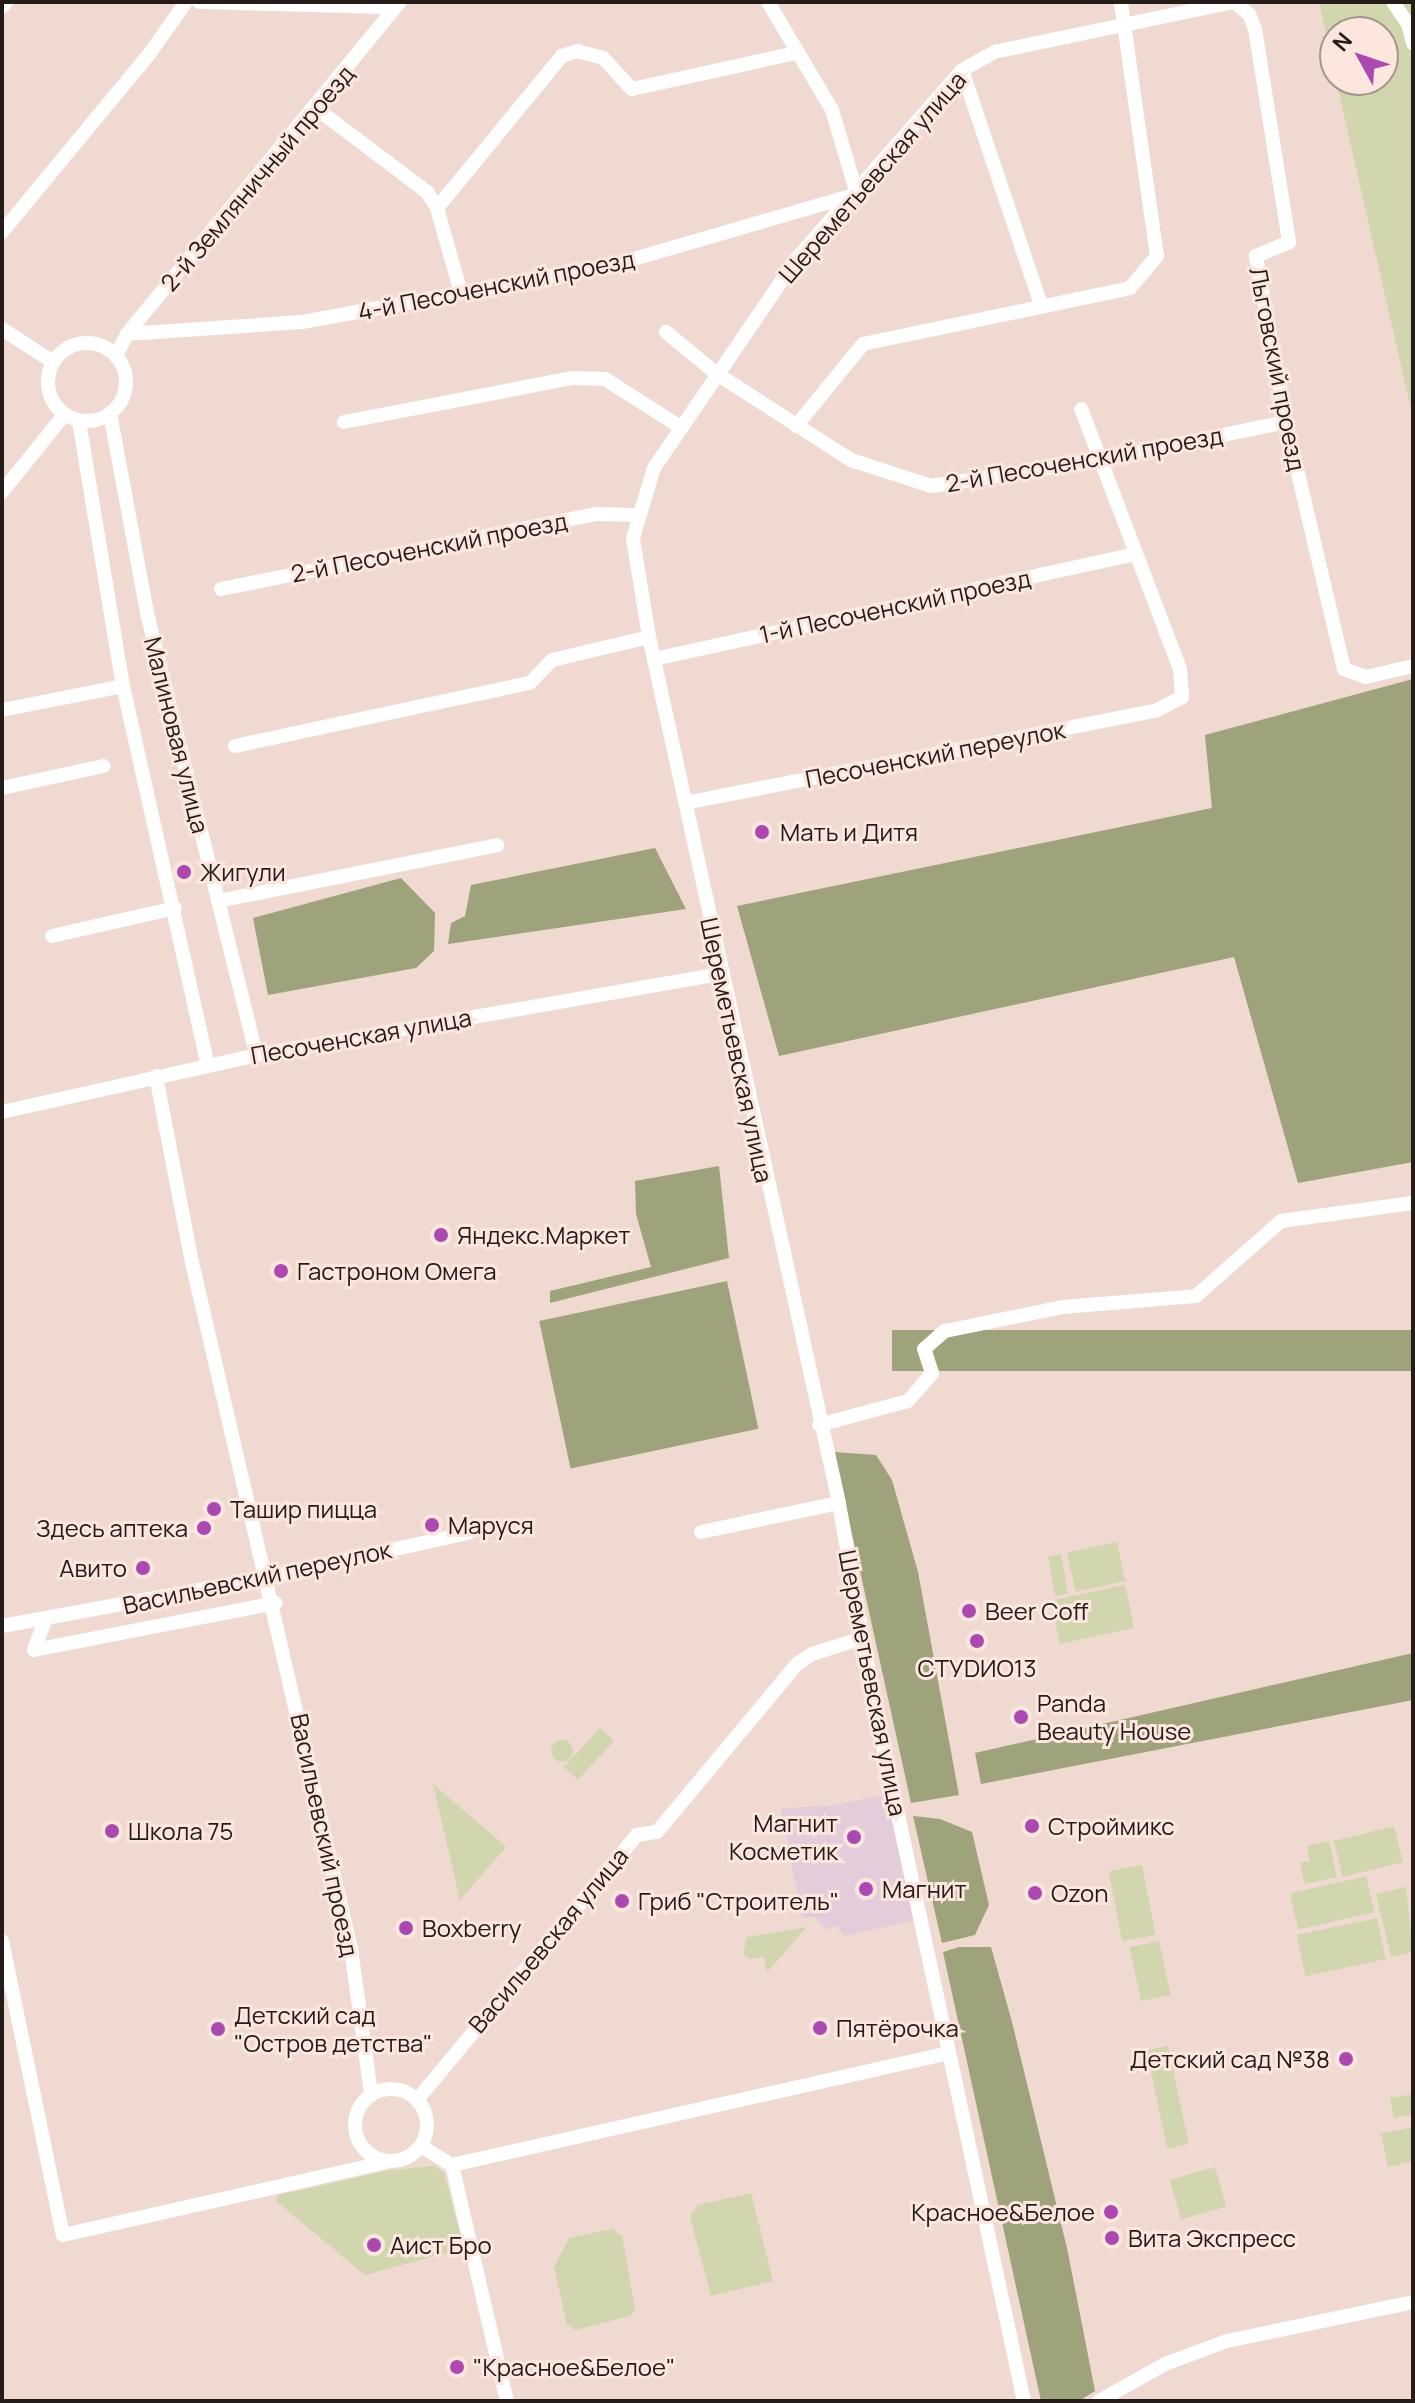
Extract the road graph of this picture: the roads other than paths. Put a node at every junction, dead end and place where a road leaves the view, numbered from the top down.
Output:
1 (6, 2) edge
2 (186, 2) edge
3 (199, 2) edge
4 (768, 2) edge
5 (1121, 2) edge
6 (1234, 2) edge
7 (1393, 2) edge
8 (398, 5) edge
9 (2, 7) edge
10 (1126, 25) junction
11 (1413, 43) edge
12 (796, 53) junction
13 (962, 70) junction
14 (317, 109) junction
15 (857, 194) junction
16 (437, 208) junction
17 (2, 232) edge
18 (461, 293) junction
19 (1041, 305) junction
20 (2, 329) edge
21 (666, 332) dead end
22 (127, 334) junction
23 (116, 356) junction
24 (53, 362) junction
25 (717, 374) junction
26 (1081, 409) dead end
27 (110, 413) junction
28 (72, 417) junction
29 (344, 422) dead end
30 (1286, 422) junction
31 (796, 426) junction
32 (682, 428) junction
33 (1100, 460) junction
34 (2, 492) edge
35 (637, 515) junction
36 (1136, 554) junction
37 (221, 589) dead end
38 (649, 637) junction
39 (654, 659) junction
40 (1413, 666) edge
41 (123, 686) junction
42 (2, 710) edge
43 (235, 746) dead end
44 (104, 766) dead end
45 (2, 788) edge
46 (685, 803) junction
47 (497, 845) dead end
48 (218, 901) junction
49 (175, 908) junction
50 (52, 936) dead end
51 (722, 974) junction
52 (256, 1055) junction
53 (208, 1065) junction
54 (156, 1076) junction
55 (2, 1112) edge
56 (1413, 1203) edge
57 (819, 1425) junction
58 (839, 1503) junction
59 (701, 1532) dead end
60 (468, 1533) dead end
61 (268, 1577) junction
62 (275, 1603) junction
63 (46, 1618) junction
64 (2, 1626) edge
65 (863, 1638) junction
66 (2, 1941) edge
67 (949, 2053) junction
68 (371, 2094) junction
69 (417, 2100) junction
70 (421, 2146) junction
71 (388, 2162) junction
72 (452, 2165) junction
73 (1413, 2302) edge
74 (507, 2401) edge
75 (1024, 2401) edge
76 (1099, 2401) edge

1 - 9 street
2 - 17 street
3 - 8 street
4 - 12 street
5 - 10 street
6 - 10 street, Шереметьевская улица
6 - 30 street, Льговский проезд
7 - 11 street
8 - 14 street, 2-й Земляничный проезд
10 - 13 street, Шереметьевская улица
10 - 19 street
12 - 15 street
12 - 16 street
13 - 15 street, Шереметьевская улица
13 - 19 street
14 - 16 street
14 - 22 street, 2-й Земляничный проезд
15 - 18 street, 4-й Песоченский проезд
15 - 25 street, Шереметьевская улица
16 - 18 street
18 - 22 street, 4-й Песоченский проезд
19 - 31 street
20 - 24 street
21 - 25 street
22 - 23 street, 2-й Земляничный проезд
23 - 24 street
23 - 27 street
24 - 28 street, Малиновая улица
25 - 31 street, 2-й Песоченский проезд
25 - 32 street, Шереметьевская улица
26 - 33 street
27 - 28 street
27 - 48 street, Малиновая улица
28 - 34 street
28 - 41 street, Малиновая улица
29 - 32 street
30 - 33 street, 2-й Песоченский проезд
30 - 40 street, Льговский проезд
31 - 33 street, 2-й Песоченский проезд
32 - 35 street, Шереметьевская улица
33 - 36 street
35 - 37 street, 2-й Песоченский проезд
35 - 38 street, Шереметьевская улица
36 - 39 street, 1-й Песоченский проезд
36 - 46 street, Песоченский переулок
38 - 39 street, Шереметьевская улица
38 - 43 street
39 - 46 street, Шереметьевская улица
41 - 42 street
41 - 49 street, Малиновая улица
44 - 45 street
46 - 51 street, Шереметьевская улица
47 - 48 street
48 - 52 street, Малиновая улица
49 - 50 street
49 - 53 street, Малиновая улица
51 - 52 street, Песоченская улица
51 - 57 street, Шереметьевская улица
52 - 53 street, Песоченская улица
53 - 54 street, Песоченская улица
54 - 55 street, Песоченская улица
54 - 61 street, Васильевский проезд
56 - 57 street
57 - 58 street, Шереметьевская улица
58 - 59 street
58 - 65 street, Шереметьевская улица
60 - 61 street, Васильевский переулок
61 - 62 street, Васильевский проезд
61 - 63 street, Васильевский переулок
62 - 63 street
62 - 68 street, Васильевский проезд
63 - 64 street, Васильевский переулок
65 - 67 street, Шереметьевская улица
65 - 69 street, Васильевская улица
66 - 71 street
67 - 72 street
67 - 75 street, Шереметьевская улица
68 - 69 street
68 - 71 street
69 - 70 street
70 - 71 street
70 - 72 street
72 - 74 street
73 - 76 street

